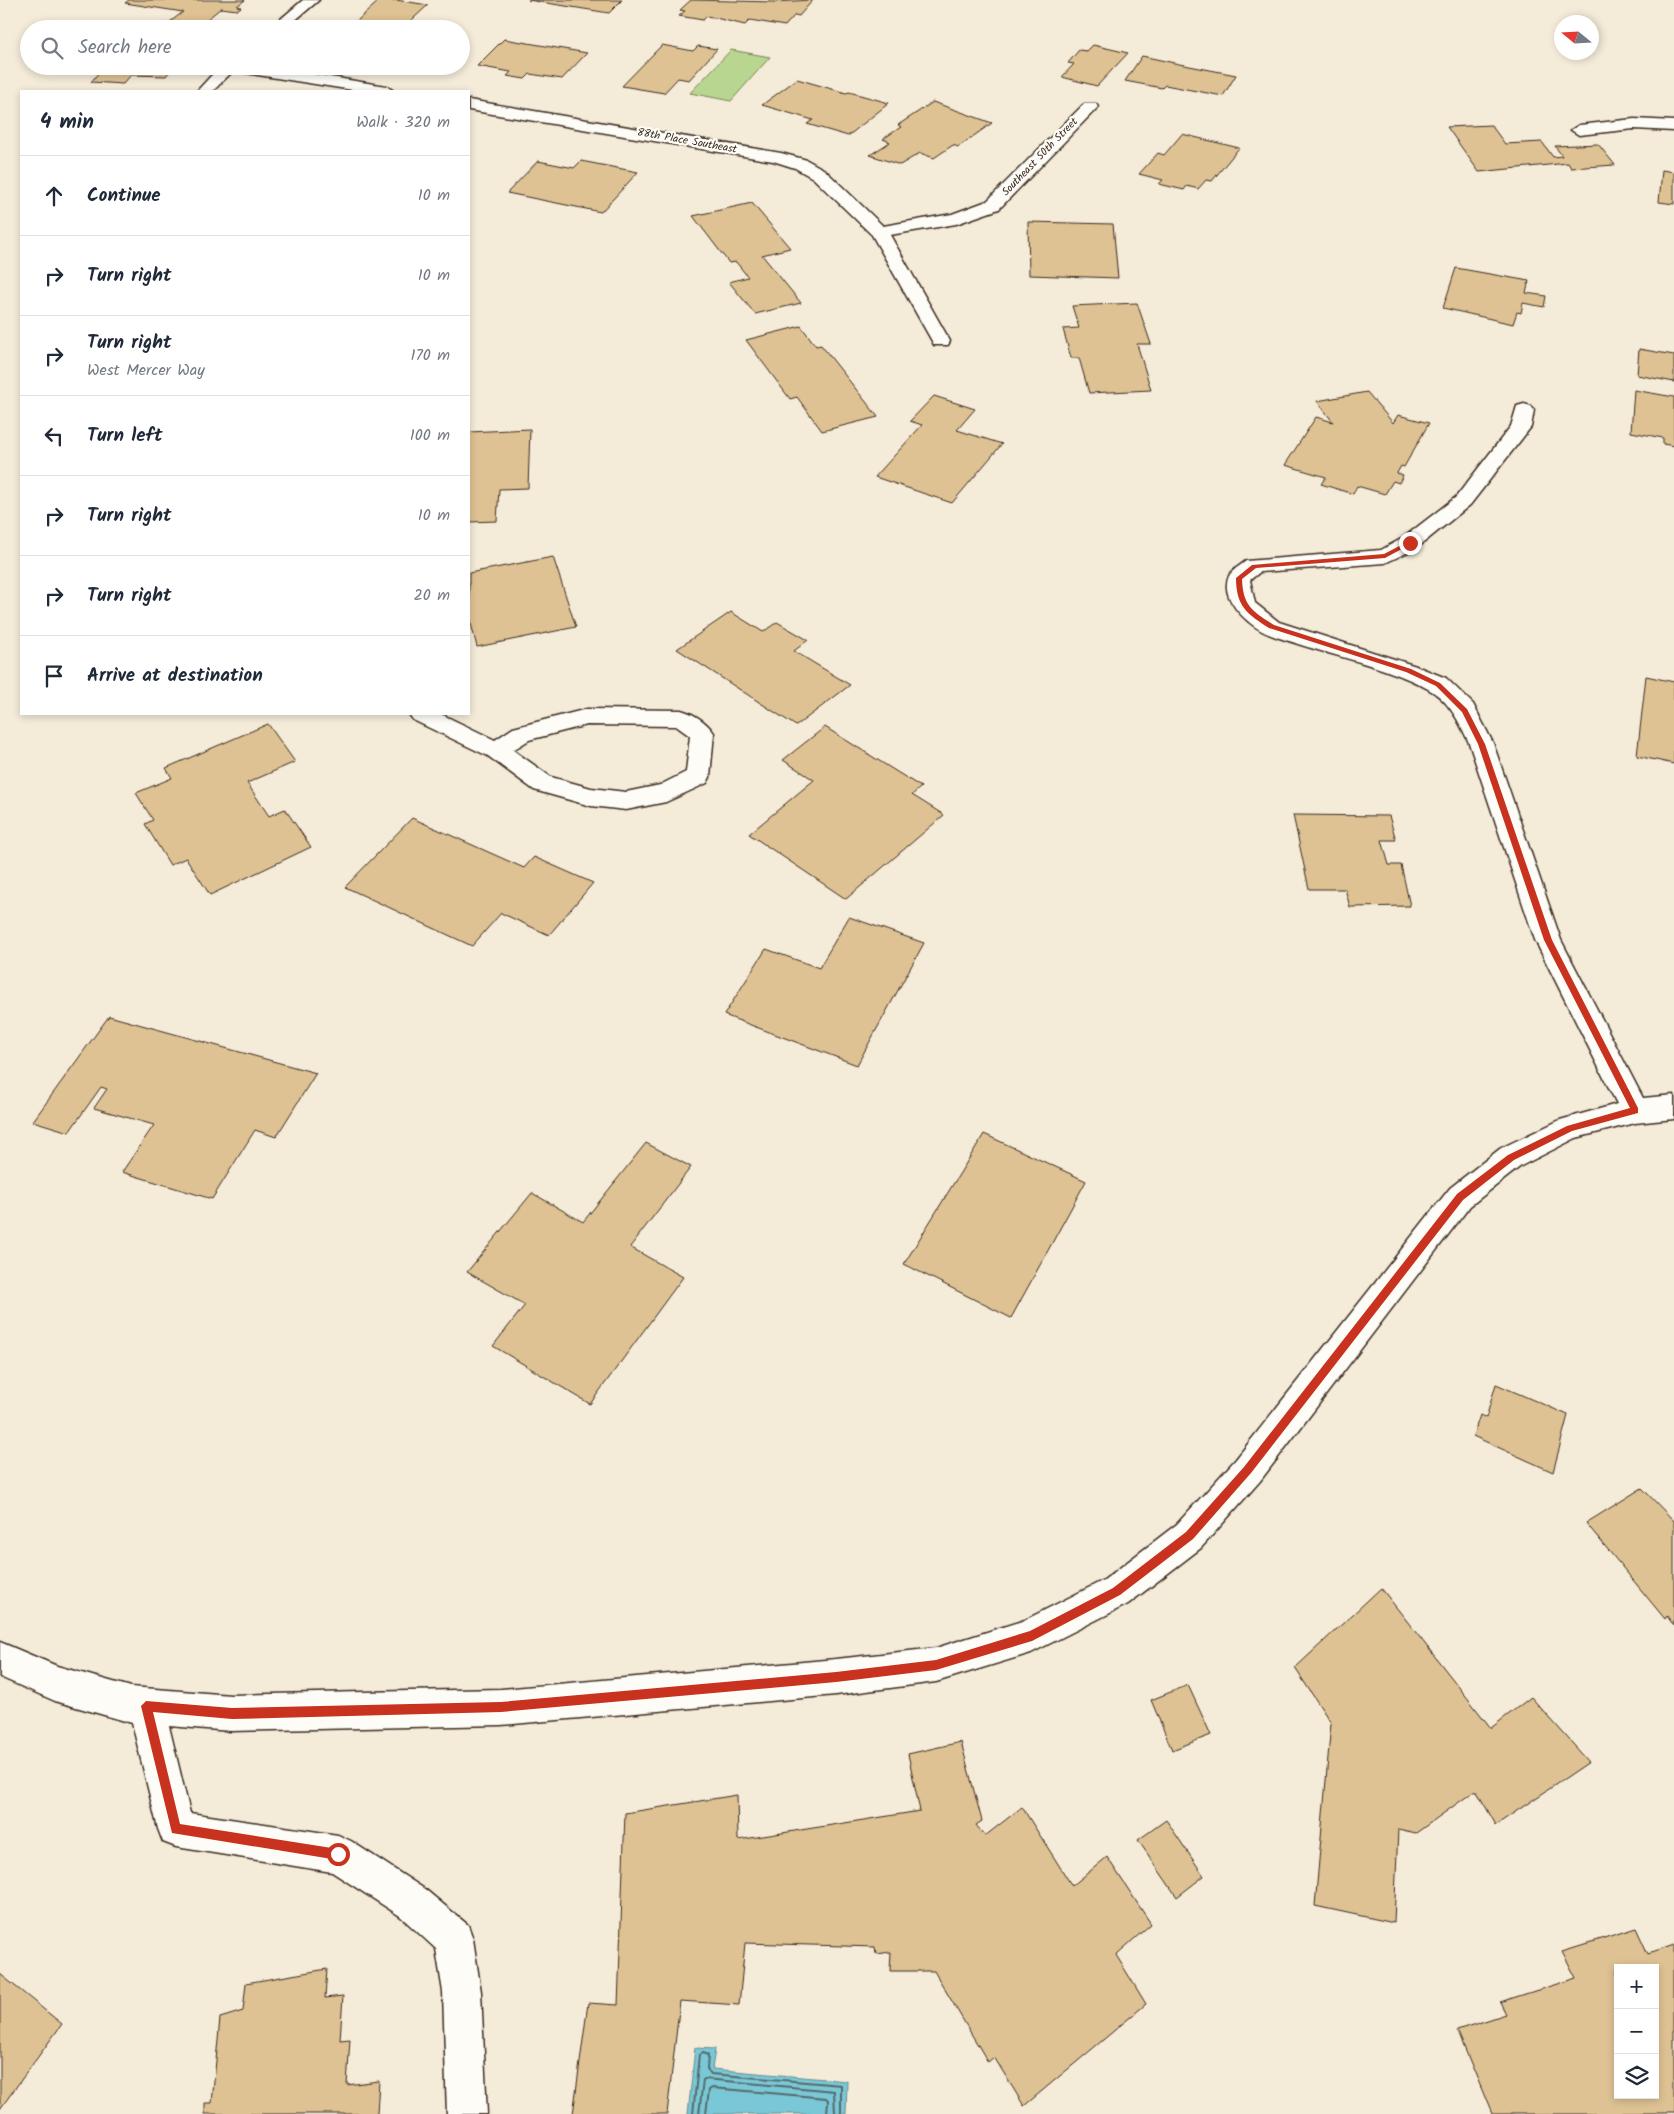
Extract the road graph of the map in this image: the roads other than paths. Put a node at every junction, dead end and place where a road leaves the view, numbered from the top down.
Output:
1 (312, 0) edge
2 (287, 20) edge
3 (222, 75) edge
4 (287, 75) edge
5 (206, 90) edge
6 (380, 90) edge
7 (470, 105) edge
8 (1090, 107) dead end
9 (1674, 126) edge
10 (1579, 130) dead end
11 (878, 232) junction
12 (941, 341) dead end
13 (1524, 410) dead end
14 (423, 715) edge
15 (496, 750) junction
16 (1674, 1107) edge
17 (1635, 1110) junction
18 (0, 1659) edge
19 (146, 1706) junction
20 (467, 2114) edge

1 - 2 street
3 - 5 street
4 - 6 street
7 - 11 street, 88th Place Southeast
8 - 11 street, Southeast 50th Street
9 - 10 street
11 - 12 street
13 - 17 street
14 - 15 street
15 - 15 street
16 - 17 street
17 - 19 street
18 - 19 street
19 - 20 street

